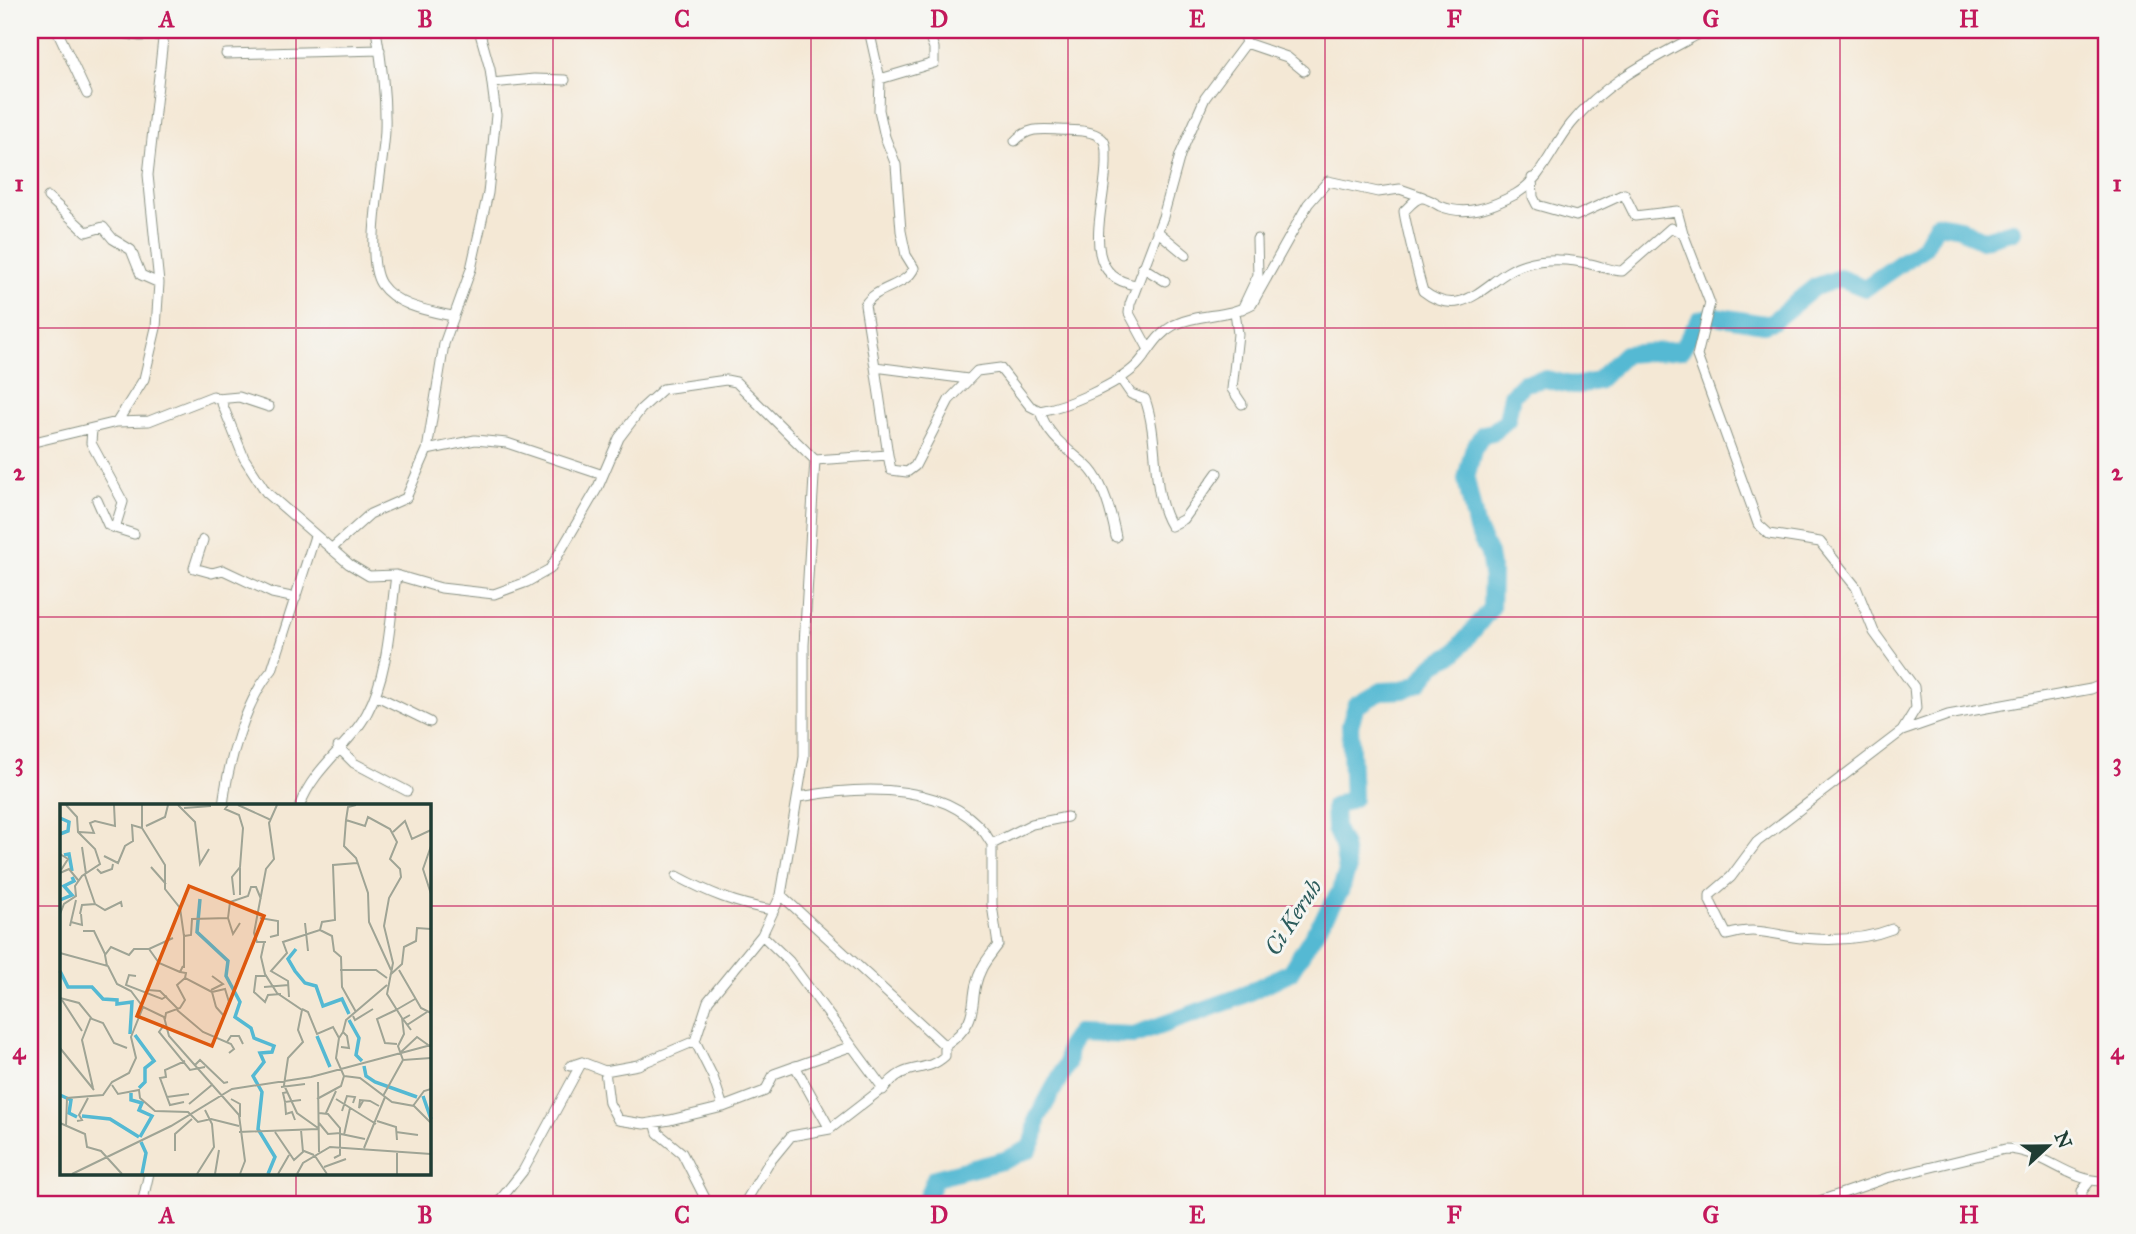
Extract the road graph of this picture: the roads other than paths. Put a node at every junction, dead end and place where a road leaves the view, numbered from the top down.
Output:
1 (57, 30) edge
2 (103, 30) edge
3 (376, 30) edge
4 (479, 30) edge
5 (869, 30) edge
6 (927, 30) edge
7 (1242, 30) edge
8 (1706, 30) edge
9 (163, 32) edge
10 (1246, 43) junction
11 (380, 50) junction
12 (226, 54) dead end
13 (1304, 71) dead end
14 (880, 79) junction
15 (565, 80) dead end
16 (492, 83) junction
17 (87, 94) dead end
18 (1015, 141) dead end
19 (1532, 178) junction
20 (48, 197) dead end
21 (1424, 197) junction
22 (1157, 231) junction
23 (1683, 233) junction
24 (1257, 239) dead end
25 (1186, 255) dead end
26 (1142, 267) junction
27 (1165, 281) dead end
28 (159, 283) junction
29 (1136, 285) junction
30 (1239, 311) junction
31 (452, 316) junction
32 (1148, 348) junction
33 (875, 367) junction
34 (1120, 378) junction
35 (968, 379) junction
36 (217, 399) junction
37 (1242, 404) dead end
38 (269, 407) dead end
39 (1040, 411) junction
40 (117, 422) junction
41 (30, 429) edge
42 (92, 429) junction
43 (31, 442) edge
44 (427, 450) junction
45 (887, 455) junction
46 (815, 460) junction
47 (1217, 473) dead end
48 (600, 474) junction
49 (97, 500) dead end
50 (115, 528) junction
51 (134, 534) dead end
52 (315, 537) junction
53 (1116, 537) dead end
54 (203, 540) dead end
55 (331, 549) junction
56 (396, 575) junction
57 (296, 598) junction
58 (2106, 683) edge
59 (375, 695) junction
60 (430, 722) dead end
61 (1902, 731) junction
62 (338, 747) junction
63 (407, 791) dead end
64 (799, 797) junction
65 (223, 804) edge
66 (300, 804) edge
67 (1067, 817) dead end
68 (992, 844) junction
69 (677, 876) dead end
70 (781, 895) junction
71 (772, 910) junction
72 (1892, 929) dead end
73 (762, 935) junction
74 (695, 1041) junction
75 (852, 1046) junction
76 (945, 1046) junction
77 (582, 1062) junction
78 (570, 1066) dead end
79 (795, 1066) junction
80 (605, 1071) junction
81 (883, 1090) junction
82 (723, 1107) junction
83 (656, 1122) junction
84 (830, 1129) junction
85 (149, 1174) edge
86 (2106, 1181) edge
87 (2089, 1182) junction
88 (142, 1204) edge
89 (496, 1204) edge
90 (708, 1204) edge
91 (744, 1204) edge
92 (1811, 1204) edge
93 (2082, 1204) edge

1 - 17 street
2 - 9 street
3 - 11 street
4 - 16 street
5 - 14 street
6 - 14 street
7 - 10 street
8 - 19 street
9 - 28 street
10 - 13 street
10 - 22 street
11 - 12 street
11 - 31 street
14 - 33 street
15 - 16 street
16 - 31 street
18 - 29 street
19 - 21 street
19 - 23 street
20 - 28 street
21 - 23 street
21 - 30 street
22 - 25 street
22 - 26 street
23 - 61 street
24 - 30 street
26 - 27 street
26 - 29 street
28 - 40 street
29 - 32 street
30 - 32 street
30 - 37 street
31 - 44 street
32 - 34 street
33 - 35 street
33 - 45 street
34 - 39 street
34 - 47 street
35 - 39 street
35 - 45 street
36 - 38 street
36 - 40 street
36 - 52 street
39 - 53 street
40 - 42 street
41 - 43 street
42 - 43 street
42 - 50 street
44 - 48 street
44 - 55 street
45 - 46 street
46 - 48 street
46 - 64 street
48 - 56 street
49 - 50 street
50 - 51 street
52 - 55 street
52 - 57 street
54 - 57 street
55 - 56 street
56 - 59 street
57 - 65 street
58 - 61 street
59 - 60 street
59 - 62 street
61 - 72 street
62 - 63 street
62 - 66 street
64 - 68 street
64 - 70 street
67 - 68 street
68 - 76 street
69 - 71 street
70 - 71 street
70 - 76 street
71 - 73 street
73 - 74 street
73 - 75 street
74 - 80 street
74 - 82 street
75 - 79 street
75 - 81 street
76 - 81 street
77 - 78 street
77 - 80 street
77 - 89 street
79 - 82 street
79 - 84 street
80 - 83 street
81 - 84 street
82 - 83 street
83 - 90 street
84 - 91 street
85 - 88 street
86 - 87 street
87 - 92 street
87 - 93 street

